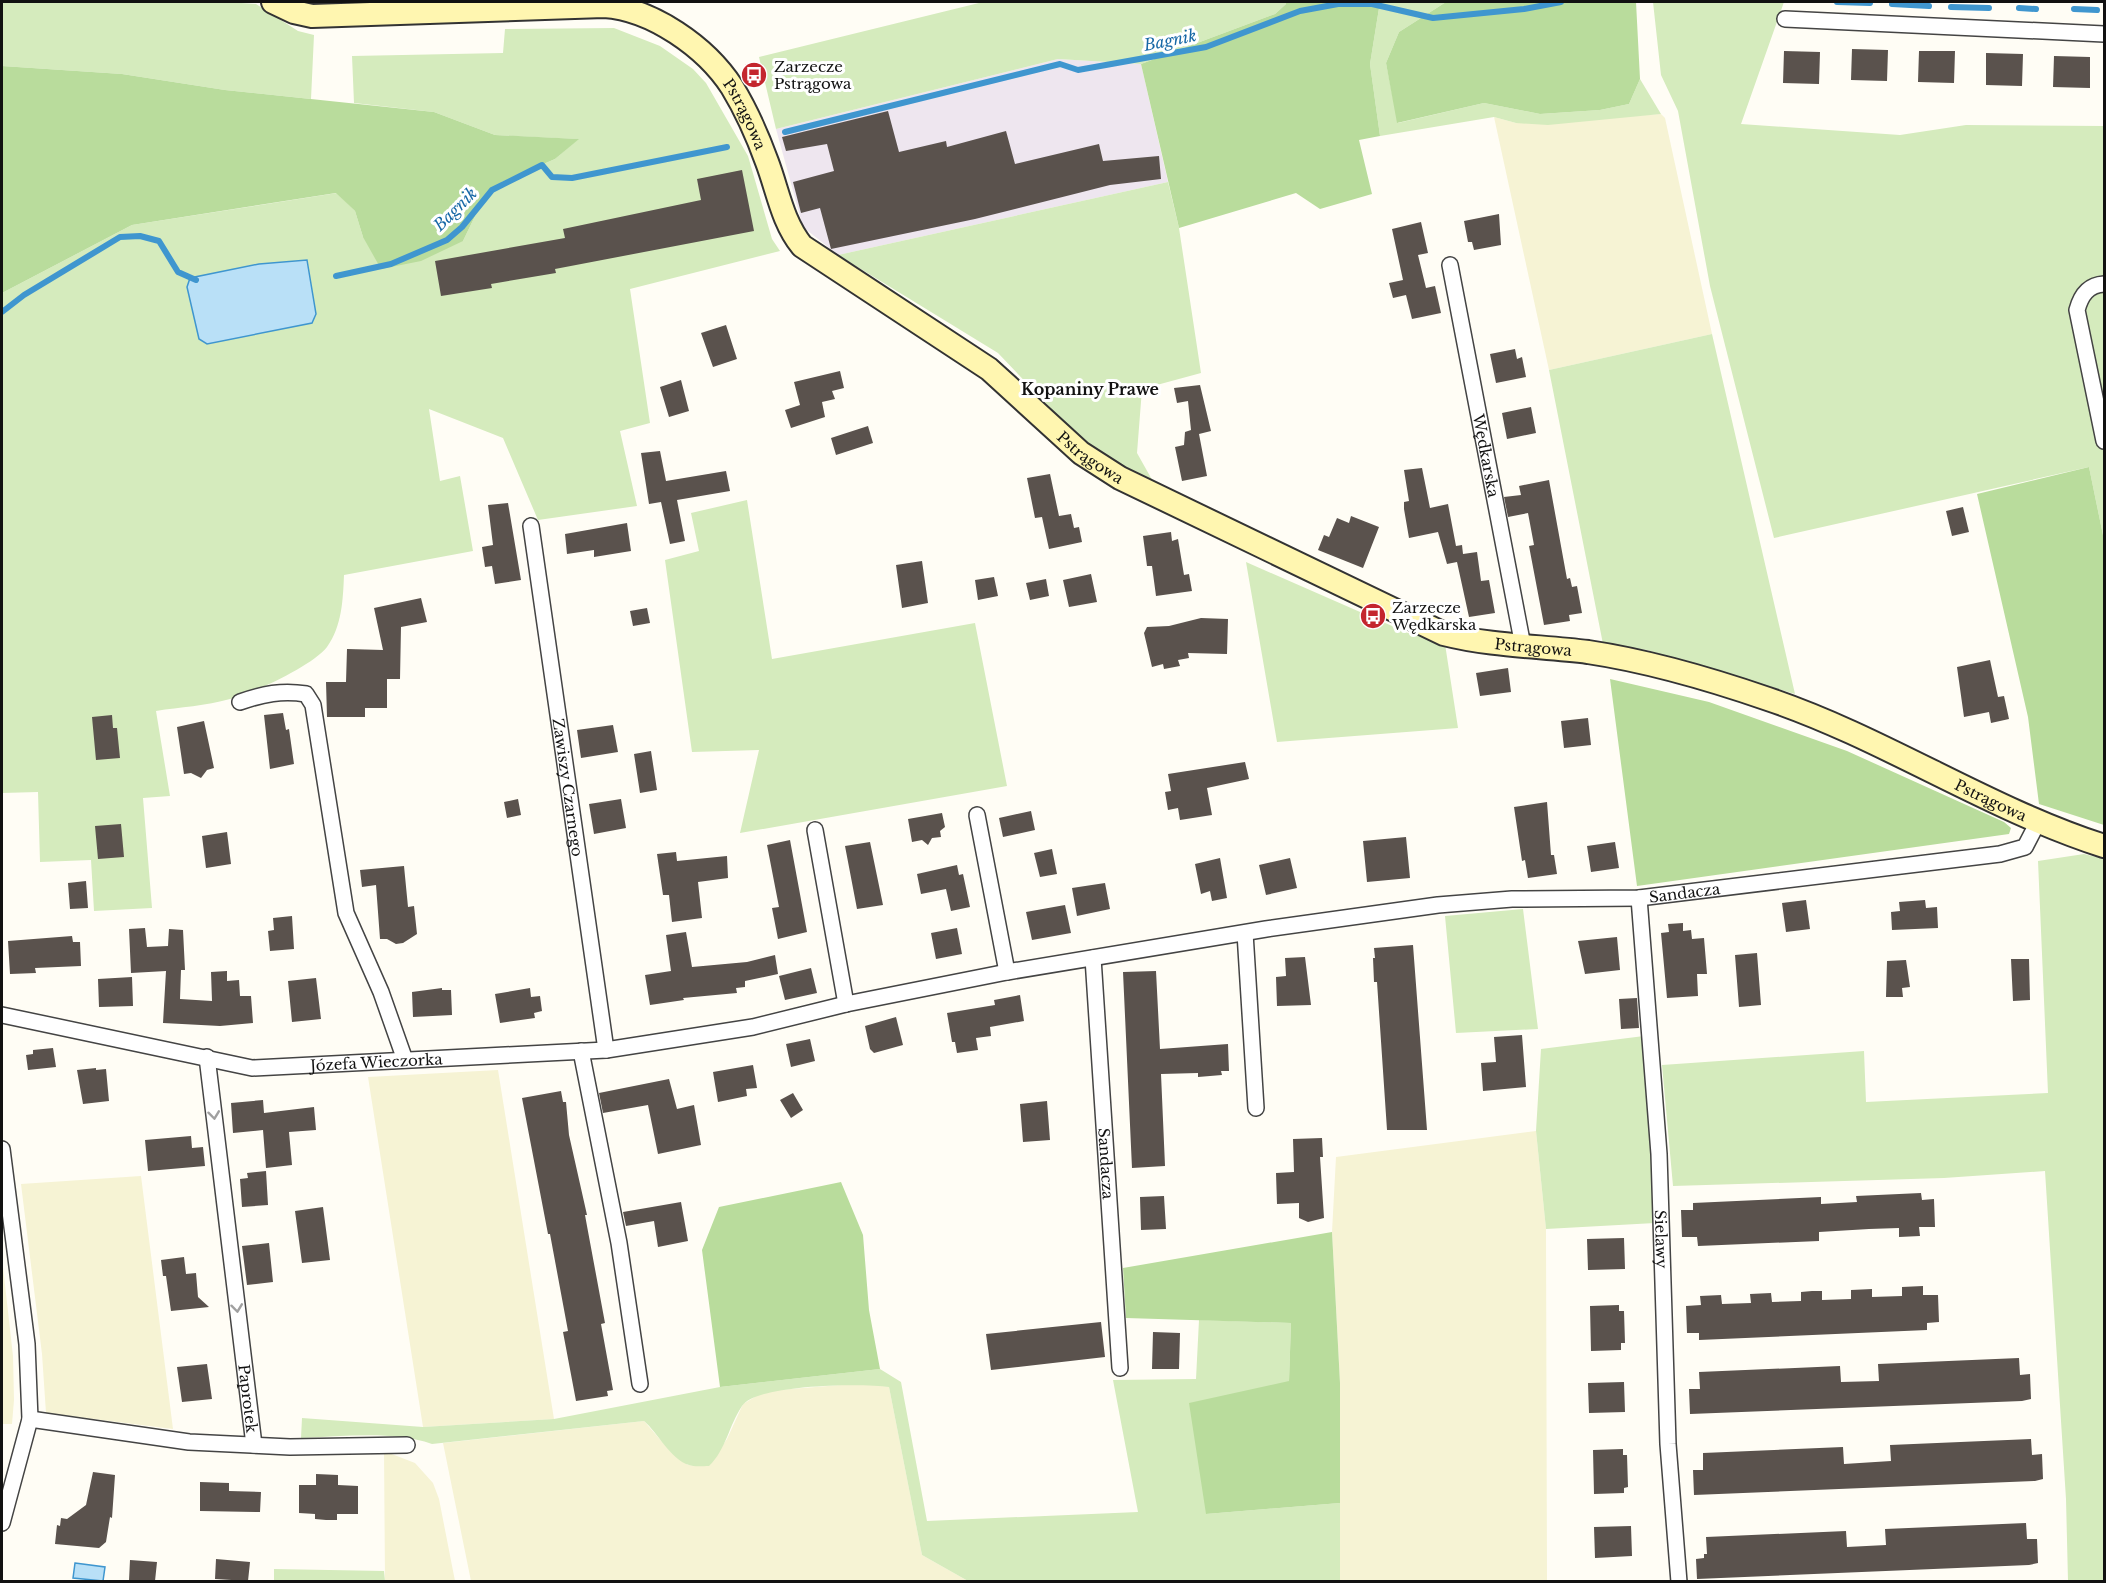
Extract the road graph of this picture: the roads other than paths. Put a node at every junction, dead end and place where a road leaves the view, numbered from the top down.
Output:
1 (273, 2) edge
2 (1785, 19) dead end
3 (2104, 34) edge
4 (1450, 265) dead end
5 (2104, 284) edge
6 (2104, 441) edge
7 (531, 526) dead end
8 (1523, 646) junction
9 (240, 702) dead end
10 (977, 815) dead end
11 (2039, 820) junction
12 (815, 830) dead end
13 (2104, 846) edge
14 (1639, 898) junction
15 (1245, 933) junction
16 (1093, 958) junction
17 (1007, 972) junction
18 (846, 1004) junction
19 (2, 1015) edge
20 (753, 1027) joint
21 (606, 1050) junction
22 (581, 1051) junction
23 (207, 1057) junction
24 (405, 1059) junction
25 (1256, 1108) dead end
26 (2, 1149) edge
27 (1120, 1368) dead end
28 (640, 1384) dead end
29 (30, 1419) junction
30 (254, 1445) junction
31 (407, 1445) dead end
32 (2, 1523) edge
33 (1679, 1581) edge

1 - 8 street, Pstrągowa
2 - 3 street
4 - 8 street, Wędkarska
5 - 6 street
7 - 21 street, Zawiszy Czarnego
8 - 11 street, Pstrągowa
9 - 24 street
10 - 17 street
11 - 13 street
11 - 14 street, Sandacza
12 - 18 street
14 - 15 street, Sandacza
14 - 33 street, Sielawy
15 - 16 street, Sandacza
15 - 25 street
16 - 17 street, Sandacza
16 - 27 street, Sandacza
17 - 18 street, Sandacza
18 - 20 street, Sandacza
19 - 23 street, Józefa Wieczorka
20 - 21 street, Józefa Wieczorka
21 - 22 street, Józefa Wieczorka
22 - 24 street, Józefa Wieczorka
22 - 28 street
23 - 24 street, Józefa Wieczorka
23 -> 30 street, Paprotek
26 - 29 street
29 - 30 street, Paprotek
29 - 32 street
30 - 31 street

